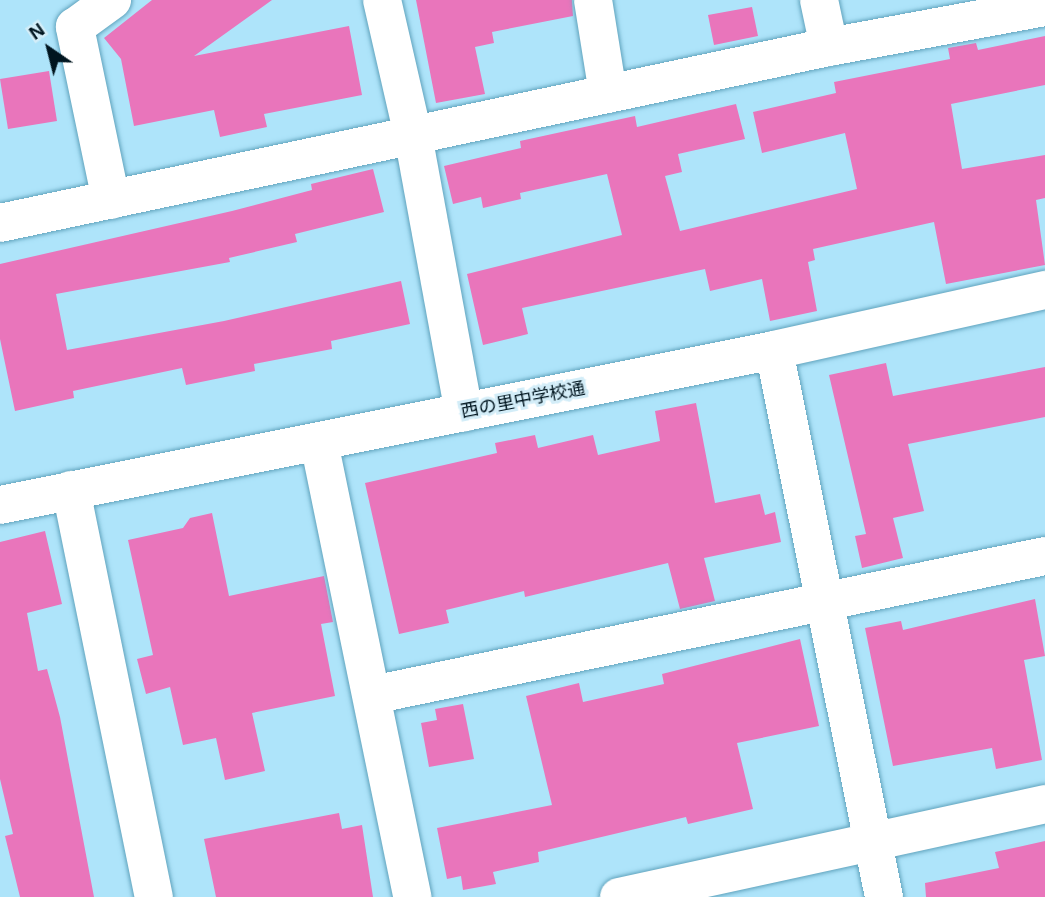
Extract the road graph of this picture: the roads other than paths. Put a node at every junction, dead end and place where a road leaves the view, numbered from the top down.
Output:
1 (112, 0) edge
2 (382, 0) edge
3 (593, 0) edge
4 (819, 0) edge
5 (1045, 7) edge
6 (829, 47) junction
7 (608, 93) junction
8 (414, 135) junction
9 (111, 200) junction
10 (0, 223) edge
11 (1045, 290) edge
12 (774, 349) junction
13 (464, 412) junction
14 (319, 442) junction
15 (71, 490) junction
16 (0, 505) edge
17 (1045, 556) edge
18 (823, 600) junction
19 (372, 695) junction
20 (1045, 804) edge
21 (873, 841) junction
22 (155, 897) edge
23 (412, 897) edge
24 (619, 897) edge
25 (884, 897) edge

1 - 9 street
2 - 8 street
3 - 7 street
4 - 6 street
5 - 6 street
6 - 7 street
7 - 8 street
8 - 9 street
8 - 13 street
9 - 10 street
11 - 12 street, 西の里中学校通
12 - 13 street, 西の里中学校通
12 - 18 street
13 - 14 street, 西の里中学校通
14 - 15 street, 西の里中学校通
14 - 19 street
15 - 16 street, 西の里中学校通
15 - 22 street
17 - 18 street
18 - 19 street
18 - 21 street
19 - 23 street
20 - 21 street
21 - 24 street
21 - 25 street

